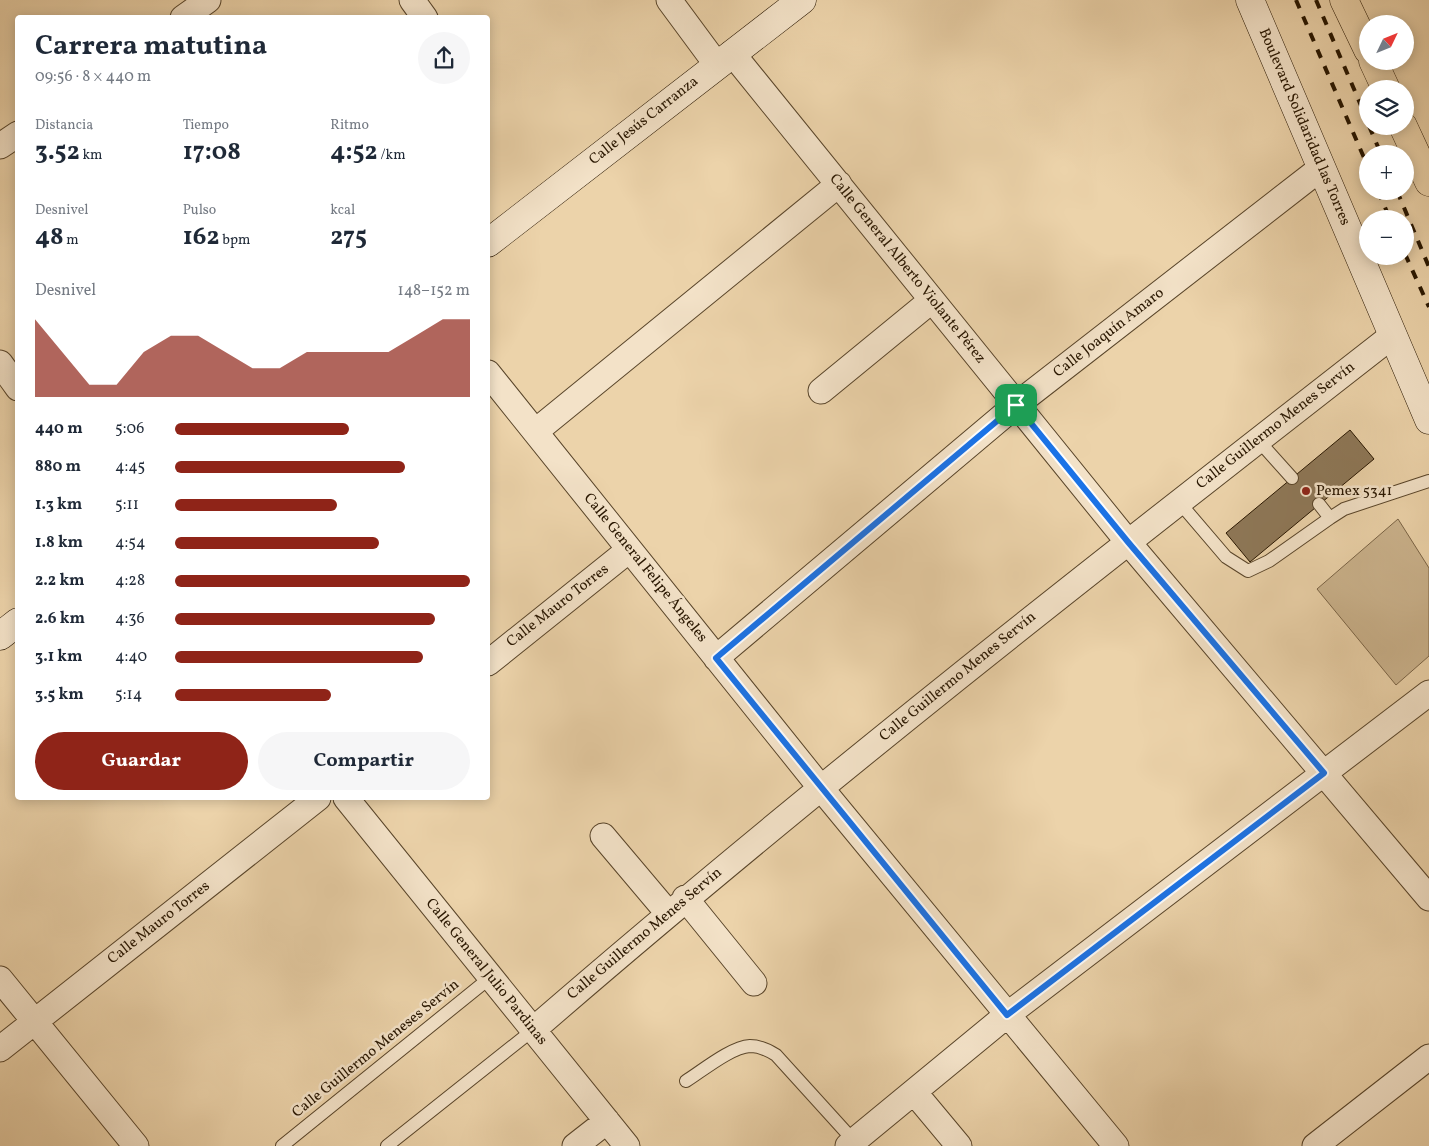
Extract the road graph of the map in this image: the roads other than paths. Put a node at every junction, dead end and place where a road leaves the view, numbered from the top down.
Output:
1 (412, 0) edge
2 (669, 0) edge
3 (802, 0) edge
4 (1250, 0) edge
5 (1344, 0) edge
6 (423, 15) edge
7 (1359, 31) edge
8 (724, 59) junction
9 (1407, 135) edge
10 (15, 136) edge
11 (0, 146) edge
12 (1321, 168) junction
13 (1429, 182) edge
14 (839, 184) junction
15 (490, 241) edge
16 (932, 300) junction
17 (1393, 335) junction
18 (0, 363) edge
19 (490, 375) edge
20 (15, 384) edge
21 (821, 391) dead end
22 (1016, 405) junction
23 (1429, 420) edge
24 (536, 431) junction
25 (1258, 440) junction
26 (1292, 478) dead end
27 (1429, 481) edge
28 (1178, 502) junction
29 (1319, 504) dead end
30 (1330, 518) junction
31 (1128, 542) junction
32 (630, 550) junction
33 (15, 624) edge
34 (0, 636) edge
35 (716, 658) junction
36 (490, 661) edge
37 (1429, 693) edge
38 (1324, 773) junction
39 (820, 787) junction
40 (315, 800) edge
41 (348, 800) edge
42 (603, 836) dead end
43 (1429, 898) edge
44 (677, 906) junction
45 (491, 977) junction
46 (0, 979) edge
47 (754, 983) dead end
48 (1007, 1015) junction
49 (34, 1021) junction
50 (533, 1030) junction
51 (0, 1049) edge
52 (1429, 1057) edge
53 (686, 1081) dead end
54 (914, 1092) junction
55 (607, 1121) junction
56 (851, 1144) edge
57 (136, 1146) edge
58 (282, 1146) edge
59 (387, 1146) edge
60 (575, 1146) edge
61 (627, 1146) edge
62 (959, 1146) edge
63 (1116, 1146) edge
64 (1315, 1146) edge

1 - 6 street
2 - 8 street, Calle General Alberto Violante Pérez
3 - 8 main road, Calle Jesús Carranza
4 - 12 main road, Boulevard Solidaridad las Torres
5 - 7 highway
8 - 14 street, Calle General Alberto Violante Pérez
8 - 15 main road, Calle Jesús Carranza
9 - 13 highway
10 - 11 street
12 - 17 main road, Boulevard Solidaridad las Torres
12 - 22 street, Calle Joaquín Amaro
14 - 16 street, Calle General Alberto Violante Pérez
14 - 24 street
16 - 21 street
16 - 22 street, Calle General Alberto Violante Pérez
17 - 23 main road, Boulevard Solidaridad las Torres
17 - 25 street, Calle Guillermo Menes Servín
18 - 20 street
19 - 24 street, Calle General Felipe Ángeles
22 - 31 street, Calle General Alberto Violante Pérez
22 - 35 street, Calle Joaquín Amaro
24 - 32 street, Calle General Felipe Ángeles
25 - 26 lane
25 - 28 street, Calle Guillermo Menes Servín
27 - 30 lane
28 - 30 lane
28 - 31 street, Calle Guillermo Menes Servín
29 - 30 lane
31 - 38 street, Calle General Alberto Violante Pérez
31 - 39 street, Calle Guillermo Menes Servín
32 - 35 street, Calle General Felipe Ángeles
32 - 36 street, Calle Mauro Torres
33 - 34 main road
35 - 39 street, Calle General Felipe Ángeles
37 - 38 street
38 - 43 street, Calle General Alberto Violante Pérez
38 - 48 street
39 - 44 street, Calle Guillermo Menes Servín
39 - 48 street, Calle General Felipe Ángeles
40 - 49 street, Calle Mauro Torres
41 - 45 street, Calle General Julio Pardinas
42 - 44 street
44 - 47 street
44 - 50 street, Calle Guillermo Menes Servín
45 - 50 street, Calle General Julio Pardinas
45 - 58 lane, Calle Guillermo Meneses Servín
46 - 49 street
48 - 54 street
48 - 63 street, Calle General Felipe Ángeles
49 - 51 street, Calle Mauro Torres
49 - 57 street
50 - 55 street, Calle General Julio Pardinas
50 - 59 lane
52 - 64 street
53 - 56 lane
54 - 56 street
54 - 62 street
55 - 60 street
55 - 61 street, Calle General Julio Pardinas

